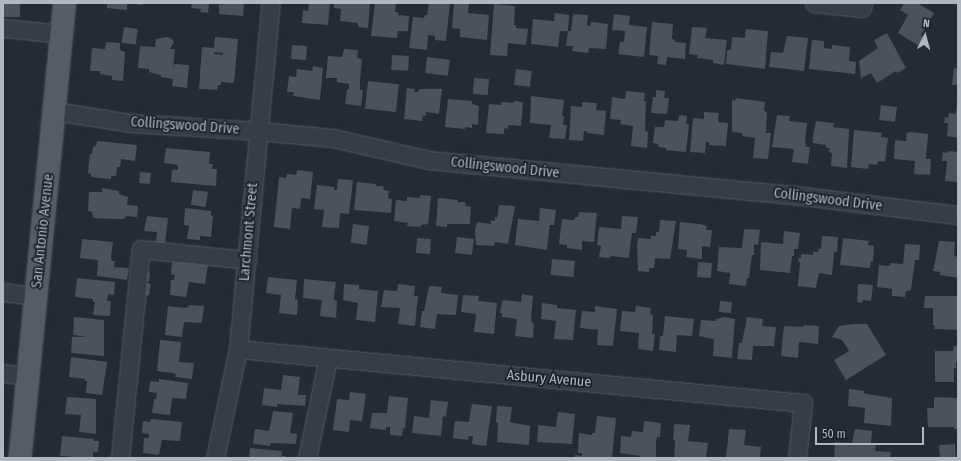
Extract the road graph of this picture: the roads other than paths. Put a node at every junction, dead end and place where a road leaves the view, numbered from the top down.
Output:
1 (65, 3) edge
2 (271, 3) edge
3 (814, 3) edge
4 (863, 5) edge
5 (3, 28) edge
6 (62, 34) junction
7 (54, 111) junction
8 (259, 131) junction
9 (958, 215) edge
10 (246, 260) junction
11 (3, 292) edge
12 (37, 296) junction
13 (238, 349) junction
14 (328, 358) junction
15 (3, 374) edge
16 (29, 376) junction
17 (20, 458) edge
18 (120, 458) edge
19 (215, 458) edge
20 (307, 458) edge
21 (797, 458) edge

1 - 6 main road, San Antonio Avenue
2 - 8 street, Larchmont Street
3 - 4 street
5 - 6 street
6 - 7 main road, San Antonio Avenue
7 - 8 street, Collingswood Drive
7 - 12 main road, San Antonio Avenue
8 - 9 street, Collingswood Drive
8 - 10 street, Larchmont Street
10 - 13 street, Larchmont Street
10 - 18 street
11 - 12 street
12 - 16 main road, San Antonio Avenue
13 - 14 street, Asbury Avenue
13 - 19 street, Larchmont Street
14 - 20 street
14 - 21 street, Asbury Avenue
15 - 16 street
16 - 17 main road, San Antonio Avenue

